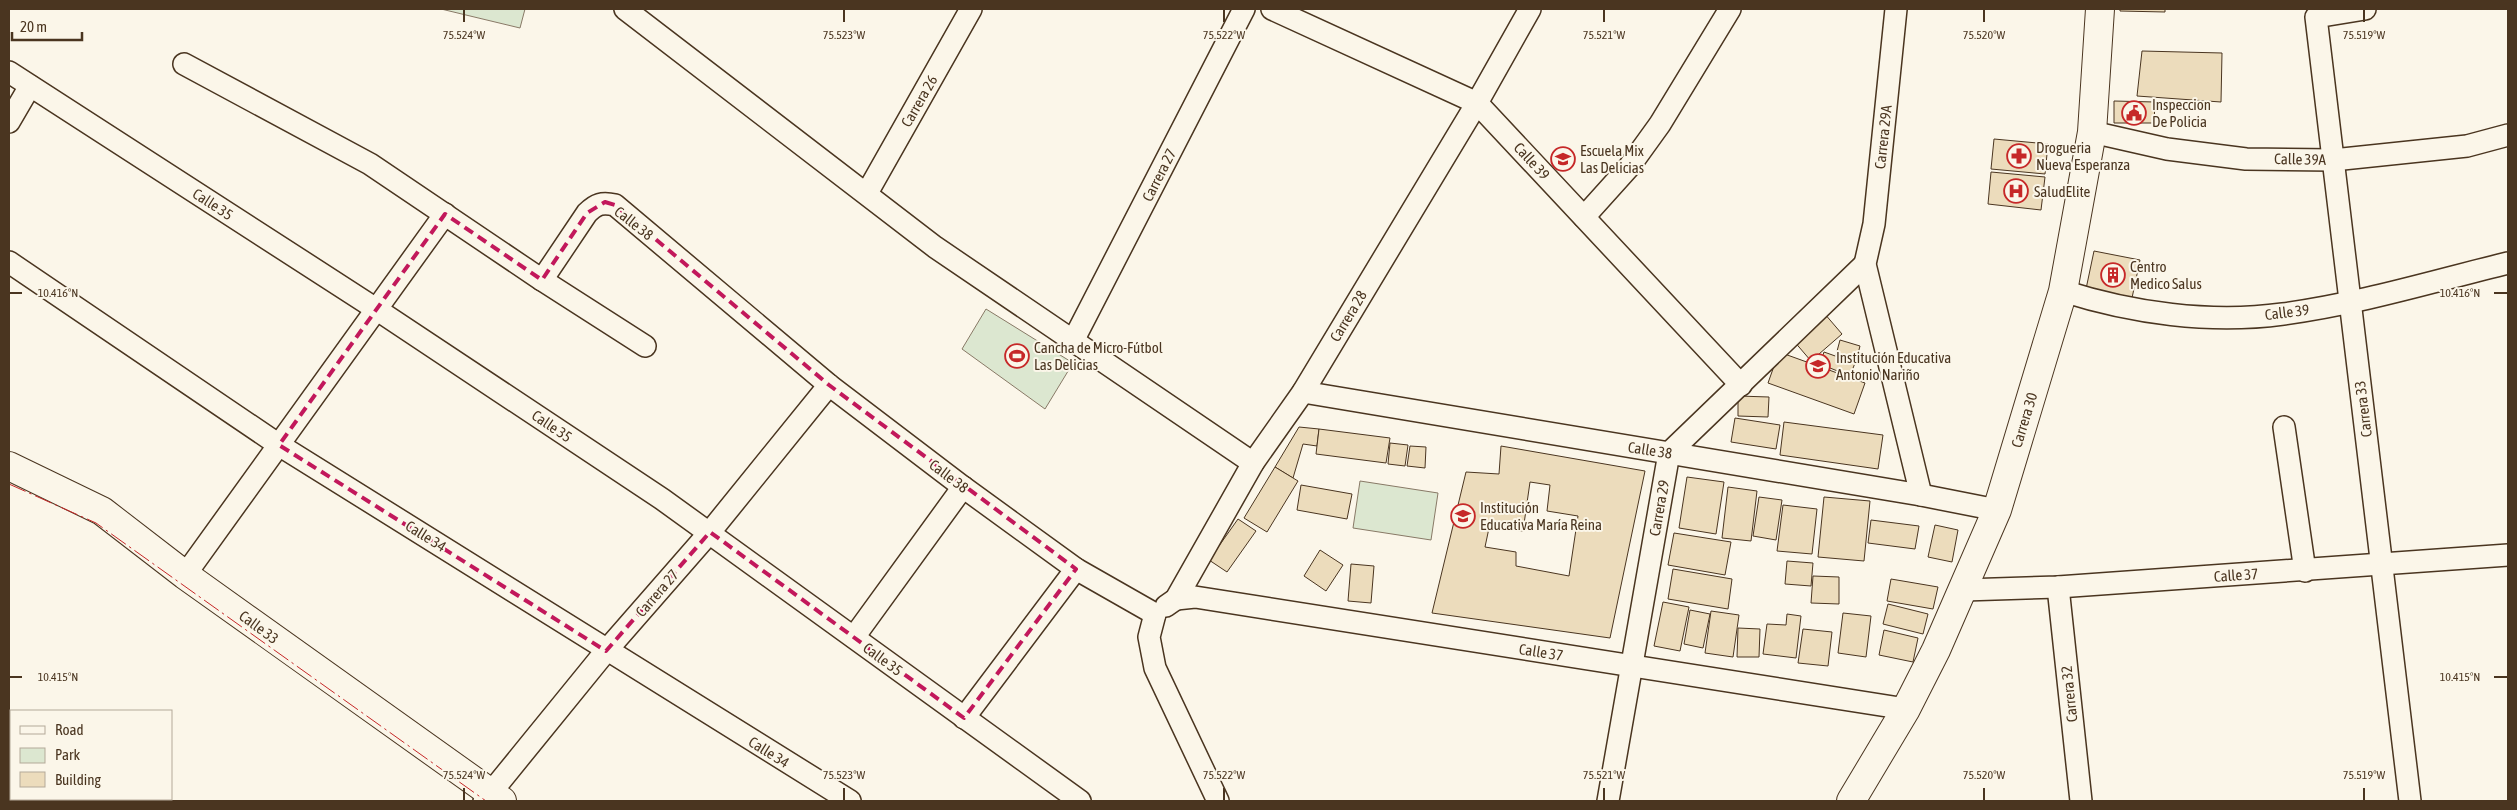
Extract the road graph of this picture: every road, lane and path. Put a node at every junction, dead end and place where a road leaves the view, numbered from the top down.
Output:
1 (625, 9) edge
2 (971, 9) edge
3 (1244, 9) edge
4 (1272, 9) edge
5 (1530, 9) edge
6 (1730, 9) edge
7 (1896, 9) edge
8 (2100, 9) edge
9 (2366, 9) edge
10 (184, 64) dead end
11 (9, 72) edge
12 (30, 86) junction
13 (1477, 103) junction
14 (9, 122) edge
15 (2092, 132) junction
16 (2508, 135) edge
17 (2333, 160) junction
18 (867, 193) junction
19 (445, 214) junction
20 (1584, 217) junction
21 (9, 262) edge
22 (2508, 263) edge
23 (1865, 264) junction
24 (542, 280) junction
25 (2062, 291) junction
26 (2350, 302) junction
27 (376, 309) junction
28 (1073, 341) junction
29 (646, 346) dead end
30 (829, 385) junction
31 (1741, 385) junction
32 (1302, 392) junction
33 (2284, 427) dead end
34 (279, 445) junction
35 (1669, 453) junction
36 (1253, 463) junction
37 (9, 466) edge
38 (963, 487) junction
39 (1921, 494) junction
40 (1997, 510) junction
41 (710, 532) junction
42 (2508, 555) edge
43 (2382, 564) junction
44 (1076, 569) junction
45 (2305, 571) junction
46 (185, 575) junction
47 (2058, 587) junction
48 (1964, 590) junction
49 (1176, 599) junction
50 (1156, 614) junction
51 (854, 637) junction
52 (606, 651) junction
53 (1631, 666) junction
54 (1906, 709) junction
55 (964, 718) junction
56 (492, 798) edge
57 (850, 801) edge
58 (1080, 801) edge
59 (1218, 801) edge
60 (1608, 801) edge
61 (1851, 801) edge
62 (2081, 801) edge
63 (2410, 801) edge

1 - 18 street
2 - 18 street, Carrera 26
3 - 28 street, Carrera 27
4 - 13 street, Calle 39
5 - 13 street, Carrera 28
6 - 20 street
7 - 23 street, Carrera 29A
8 - 15 main road, Carrera 30
9 - 17 street, Carrera 33
10 - 19 street
11 - 12 street, Calle 35
12 - 14 street
12 - 27 street, Calle 35
13 - 20 street, Calle 39
13 - 32 street, Carrera 28
15 - 17 street, Calle 39A
15 - 25 main road, Carrera 30
16 - 17 street, Calle 39A
17 - 26 street, Carrera 33
18 - 28 street
19 - 24 street
19 - 27 street
20 - 31 street, Calle 39
21 - 34 street, Calle 34
22 - 26 street, Calle 39
23 - 31 street
23 - 39 street
24 - 29 street
24 - 30 street, Calle 38
25 - 26 street, Calle 39
25 - 40 main road, Carrera 30
26 - 43 street, Carrera 33
27 - 34 street
27 - 41 street, Calle 35
28 - 36 street
30 - 38 street, Calle 38
30 - 41 street, Carrera 27
31 - 35 street
32 - 35 street, Calle 38
32 - 36 street, Carrera 28
33 - 45 street
34 - 46 street
34 - 52 street, Calle 34
35 - 39 street, Calle 38
35 - 53 street, Carrera 29
36 - 49 street, Carrera 28
37 - 46 main road, Calle 33
38 - 44 street, Calle 38
38 - 51 street
39 - 40 street, Calle 38
40 - 48 main road, Carrera 30
41 - 51 street, Calle 35
41 - 52 street, Carrera 27
42 - 43 street, Calle 37
43 - 45 street, Calle 37
43 - 63 street, Carrera 33
44 - 50 street, Calle 38
44 - 55 street
45 - 47 street, Calle 37
46 - 56 main road, Calle 33
47 - 48 street, Calle 37
47 - 62 street, Carrera 32
48 - 54 main road, Carrera 30
49 - 50 street, Carrera 28
49 - 53 street, Calle 37
50 - 59 street
51 - 55 street, Calle 35
52 - 56 street, Carrera 27
52 - 57 street, Calle 34
53 - 54 street, Calle 37
53 - 60 street, Carrera 29
54 - 61 main road, Carrera 30
55 - 58 street, Calle 35

